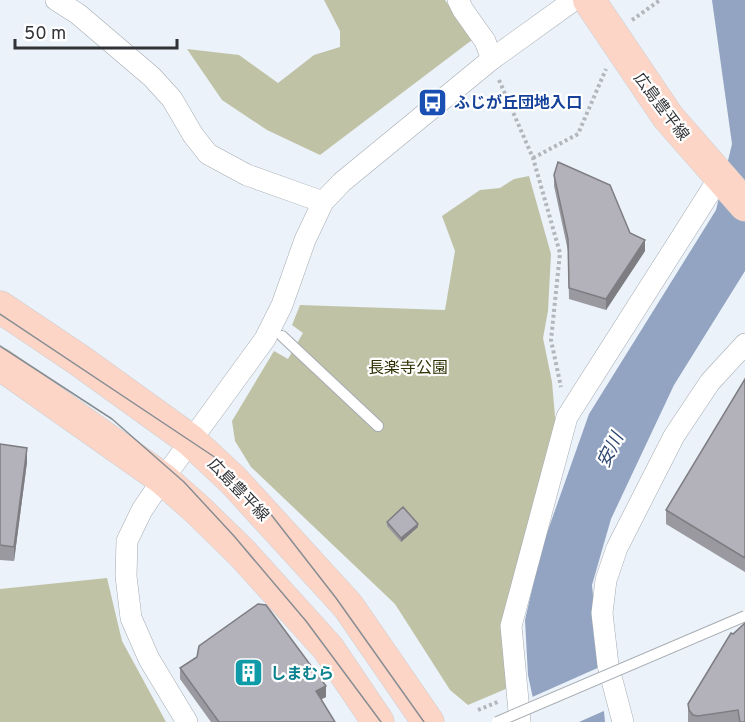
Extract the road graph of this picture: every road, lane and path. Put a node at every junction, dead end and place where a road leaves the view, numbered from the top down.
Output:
1 (56, 0) edge
2 (458, 0) edge
3 (574, 0) edge
4 (589, 0) edge
5 (660, 0) edge
6 (82, 7) edge
7 (631, 21) dead end
8 (492, 60) junction
9 (607, 65) dead end
10 (533, 158) junction
11 (719, 178) junction
12 (323, 202) junction
13 (745, 205) edge
14 (0, 307) edge
15 (282, 336) dead end
16 (745, 344) edge
17 (0, 364) edge
18 (567, 417) junction
19 (378, 426) dead end
20 (190, 440) junction
21 (163, 479) junction
22 (745, 616) edge
23 (187, 722) edge
24 (378, 722) edge
25 (428, 722) edge
26 (497, 722) edge
27 (520, 722) edge
28 (623, 722) edge

1 - 6 street
2 - 8 street
3 - 8 street
4 - 11 main road, 広島豊平線
5 - 7 path
6 - 12 street
8 - 10 path
8 - 12 street
9 - 10 path
10 - 18 path
11 - 13 main road, 広島豊平線
11 - 18 street
12 - 20 street
14 - 20 main road, 広島豊平線
15 - 19 lane
16 - 28 street
17 - 21 main road
18 - 27 street
20 - 21 street
20 - 25 main road, 広島豊平線
21 - 23 street
21 - 24 main road
22 - 26 lane, bridge

